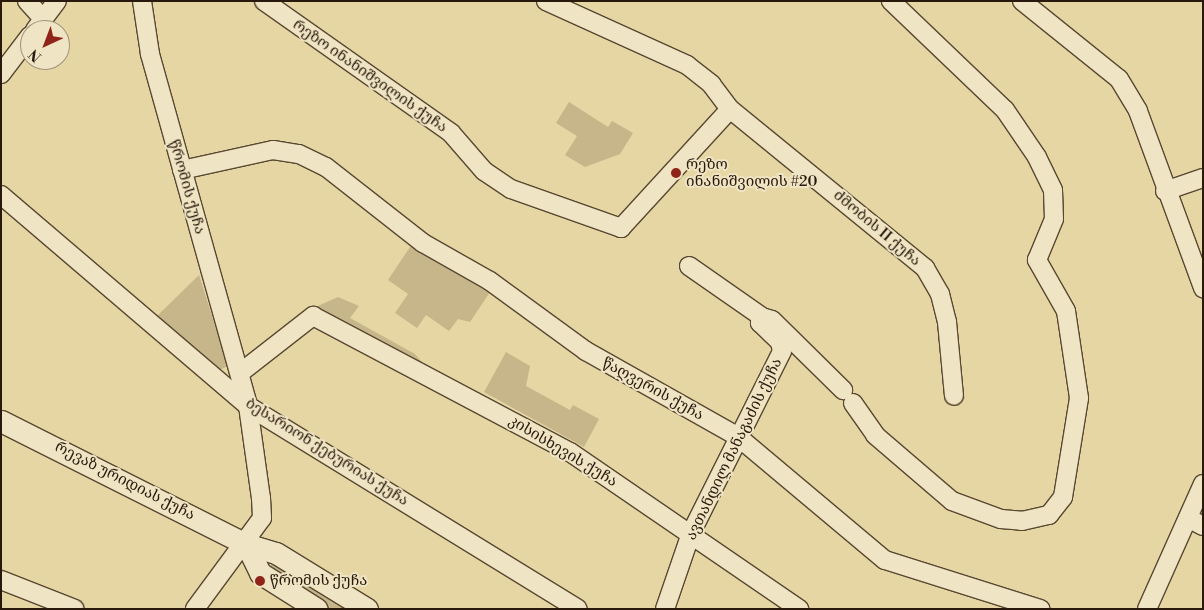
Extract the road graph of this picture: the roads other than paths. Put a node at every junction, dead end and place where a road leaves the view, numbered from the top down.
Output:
1 (27, 1) edge
2 (57, 1) edge
3 (142, 1) edge
4 (264, 1) edge
5 (546, 1) edge
6 (891, 1) edge
7 (1022, 1) edge
8 (37, 20) edge
9 (42, 20) edge
10 (20, 49) edge
11 (1, 74) edge
12 (730, 109) junction
13 (182, 170) junction
14 (1203, 178) edge
15 (1165, 191) junction
16 (1, 195) edge
17 (689, 266) dead end
18 (1203, 288) edge
19 (762, 317) junction
20 (240, 372) junction
21 (954, 396) dead end
22 (248, 406) junction
23 (1, 421) edge
24 (738, 436) junction
25 (1203, 484) edge
26 (1195, 522) edge
27 (691, 533) junction
28 (246, 544) junction
29 (1, 580) edge
30 (76, 609) edge
31 (195, 609) edge
32 (317, 609) edge
33 (367, 609) edge
34 (578, 609) edge
35 (665, 609) edge
36 (799, 609) edge
37 (1040, 609) edge
38 (1147, 609) edge

1 - 8 street
2 - 9 street
3 - 13 street, წრომის ქუჩა
4 - 12 street, რეზო ინანიშვილის ქუჩა
5 - 12 street, ძმობის II ქუჩა
6 - 19 street, ავთანდილ მანაგაძის ქუჩა
7 - 15 street
10 - 11 street
12 - 21 street, ძმობის II ქუჩა
13 - 20 street, წრომის ქუჩა
13 - 24 street, წაღვერის ქუჩა
14 - 15 street
15 - 18 street
16 - 22 street, ბესარიონ ქებურიას ქუჩა
17 - 19 street
19 - 24 street, ავთანდილ მანაგაძის ქუჩა
20 - 22 street, წრომის ქუჩა
20 - 27 street, კისისხევის ქუჩა
22 - 28 street, წრომის ქუჩა
22 - 34 street, ბესარიონ ქებურიას ქუჩა
23 - 28 street, რევაზ ურიდიას ქუჩა
24 - 27 street, ავთანდილ მანაგაძის ქუჩა
24 - 37 street, წაღვერის ქუჩა
25 - 26 street
26 - 38 street
27 - 35 street, ავთანდილ მანაგაძის ქუჩა
27 - 36 street, კისისხევის ქუჩა
28 - 31 street, წრომის ქუჩა
28 - 32 street
28 - 33 street, რევაზ ურიდიას ქუჩა
29 - 30 street

